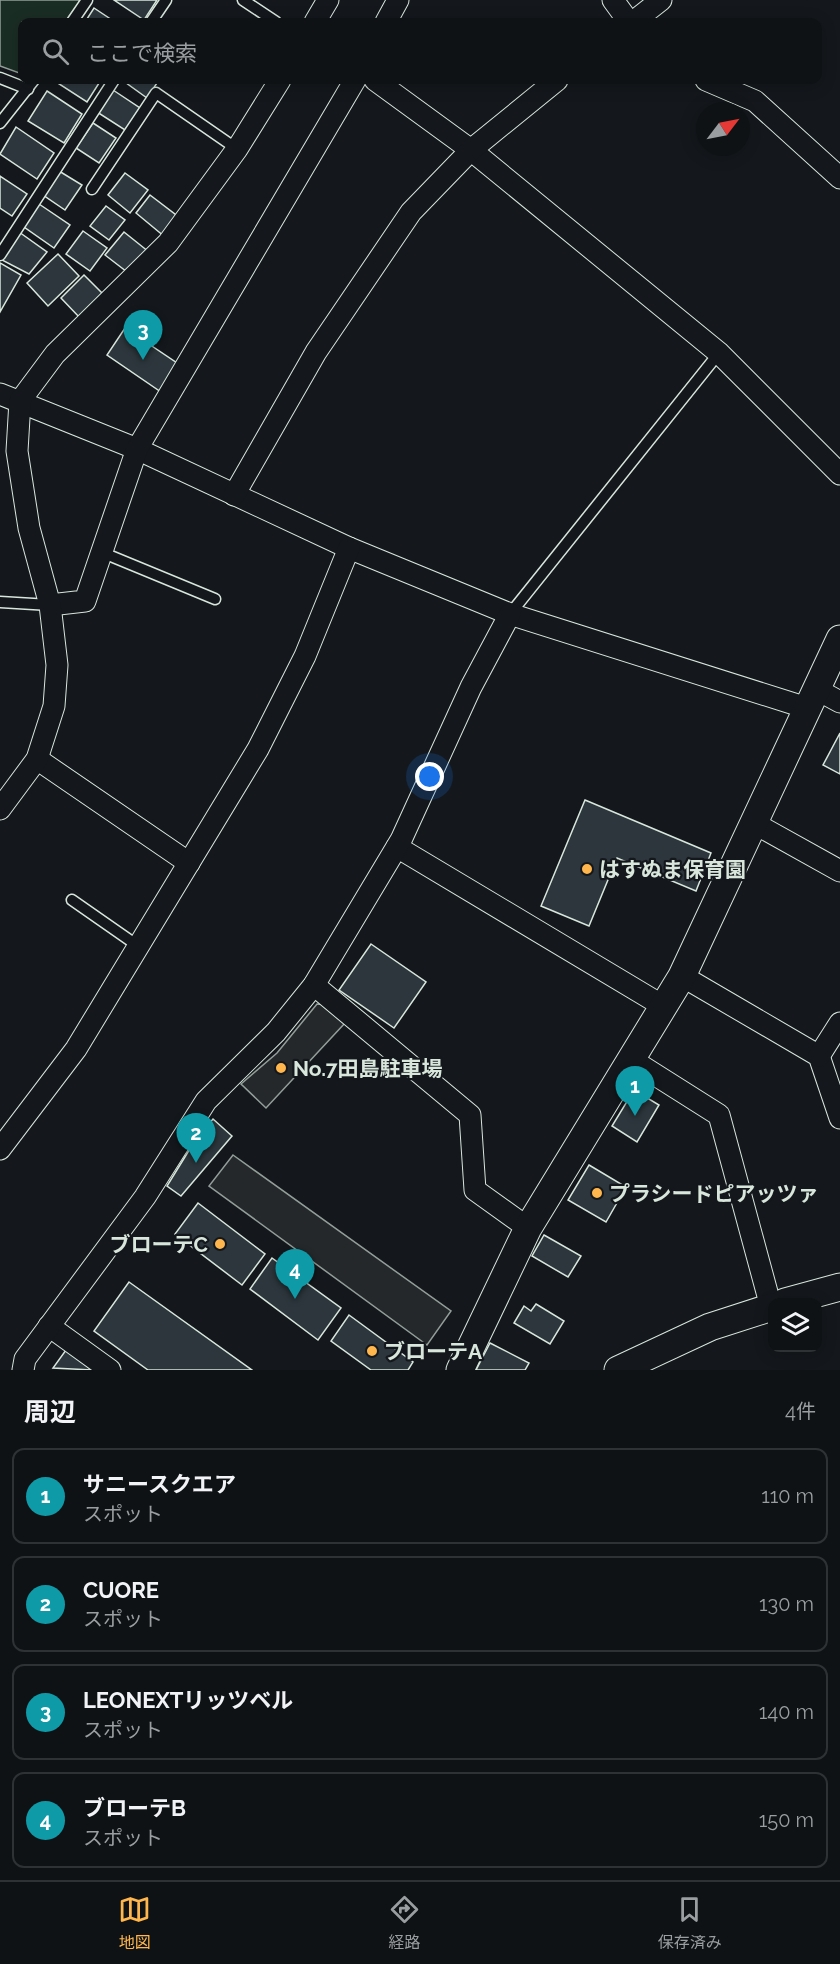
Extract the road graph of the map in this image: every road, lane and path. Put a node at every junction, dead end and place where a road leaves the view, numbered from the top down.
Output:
1 (87, 0) edge
2 (166, 0) edge
3 (243, 0) edge
4 (328, 0) edge
5 (398, 0) edge
6 (613, 0) edge
7 (661, 0) edge
8 (75, 18) edge
9 (155, 18) edge
10 (270, 18) edge
11 (317, 18) edge
12 (388, 18) edge
13 (628, 18) edge
14 (636, 18) edge
15 (0, 78) edge
16 (18, 81) edge
17 (31, 84) edge
18 (111, 84) edge
19 (278, 84) edge
20 (353, 84) edge
21 (380, 84) edge
22 (552, 84) edge
23 (715, 84) edge
24 (0, 123) edge
25 (237, 149) junction
26 (471, 150) junction
27 (840, 178) edge
28 (92, 189) dead end
29 (0, 255) edge
30 (718, 353) junction
31 (0, 394) edge
32 (20, 401) junction
33 (137, 449) junction
34 (840, 474) edge
35 (234, 495) junction
36 (349, 548) junction
37 (101, 552) junction
38 (215, 599) dead end
39 (0, 602) edge
40 (50, 605) junction
41 (510, 614) junction
42 (840, 639) edge
43 (812, 698) junction
44 (840, 702) edge
45 (36, 759) junction
46 (0, 809) edge
47 (752, 822) junction
48 (397, 847) junction
49 (189, 863) junction
50 (840, 871) edge
51 (72, 900) dead end
52 (138, 946) junction
53 (682, 976) junction
54 (314, 985) junction
55 (663, 1006) junction
56 (840, 1023) edge
57 (819, 1056) junction
58 (632, 1060) junction
59 (839, 1111) edge
60 (0, 1149) edge
61 (528, 1228) junction
62 (840, 1287) edge
63 (774, 1298) edge
64 (801, 1298) edge
65 (768, 1308) edge
66 (50, 1326) junction
67 (23, 1370) edge
68 (111, 1370) edge
69 (460, 1370) edge
70 (618, 1370) edge

1 - 8 lane
2 - 9 lane
3 - 10 lane
4 - 11 street
5 - 12 street
6 - 13 street
7 - 14 street
15 - 16 lane
17 - 24 lane
18 - 29 lane
19 - 25 street
20 - 33 street
21 - 26 street
22 - 26 street
23 - 27 street
25 - 28 lane
25 - 32 street
26 - 30 street
26 - 35 street
30 - 34 street
30 - 41 lane
31 - 32 street
32 - 33 street
32 - 40 street
33 - 35 street
33 - 37 street
35 - 36 street
36 - 41 street
36 - 49 street
37 - 38 lane
37 - 40 street
39 - 40 lane
40 - 45 street
41 - 43 street
41 - 48 street
42 - 43 street
43 - 44 street
43 - 47 street
45 - 46 street
45 - 49 street
47 - 50 street
47 - 53 street
48 - 54 street
48 - 55 street
49 - 52 street
51 - 52 lane
52 - 60 street
53 - 55 street
53 - 57 street
54 - 61 street
54 - 66 street
55 - 58 street
56 - 57 street
57 - 59 street
58 - 61 street
58 - 63 street
61 - 69 street
62 - 64 street
65 - 70 street
66 - 67 street
66 - 68 street

